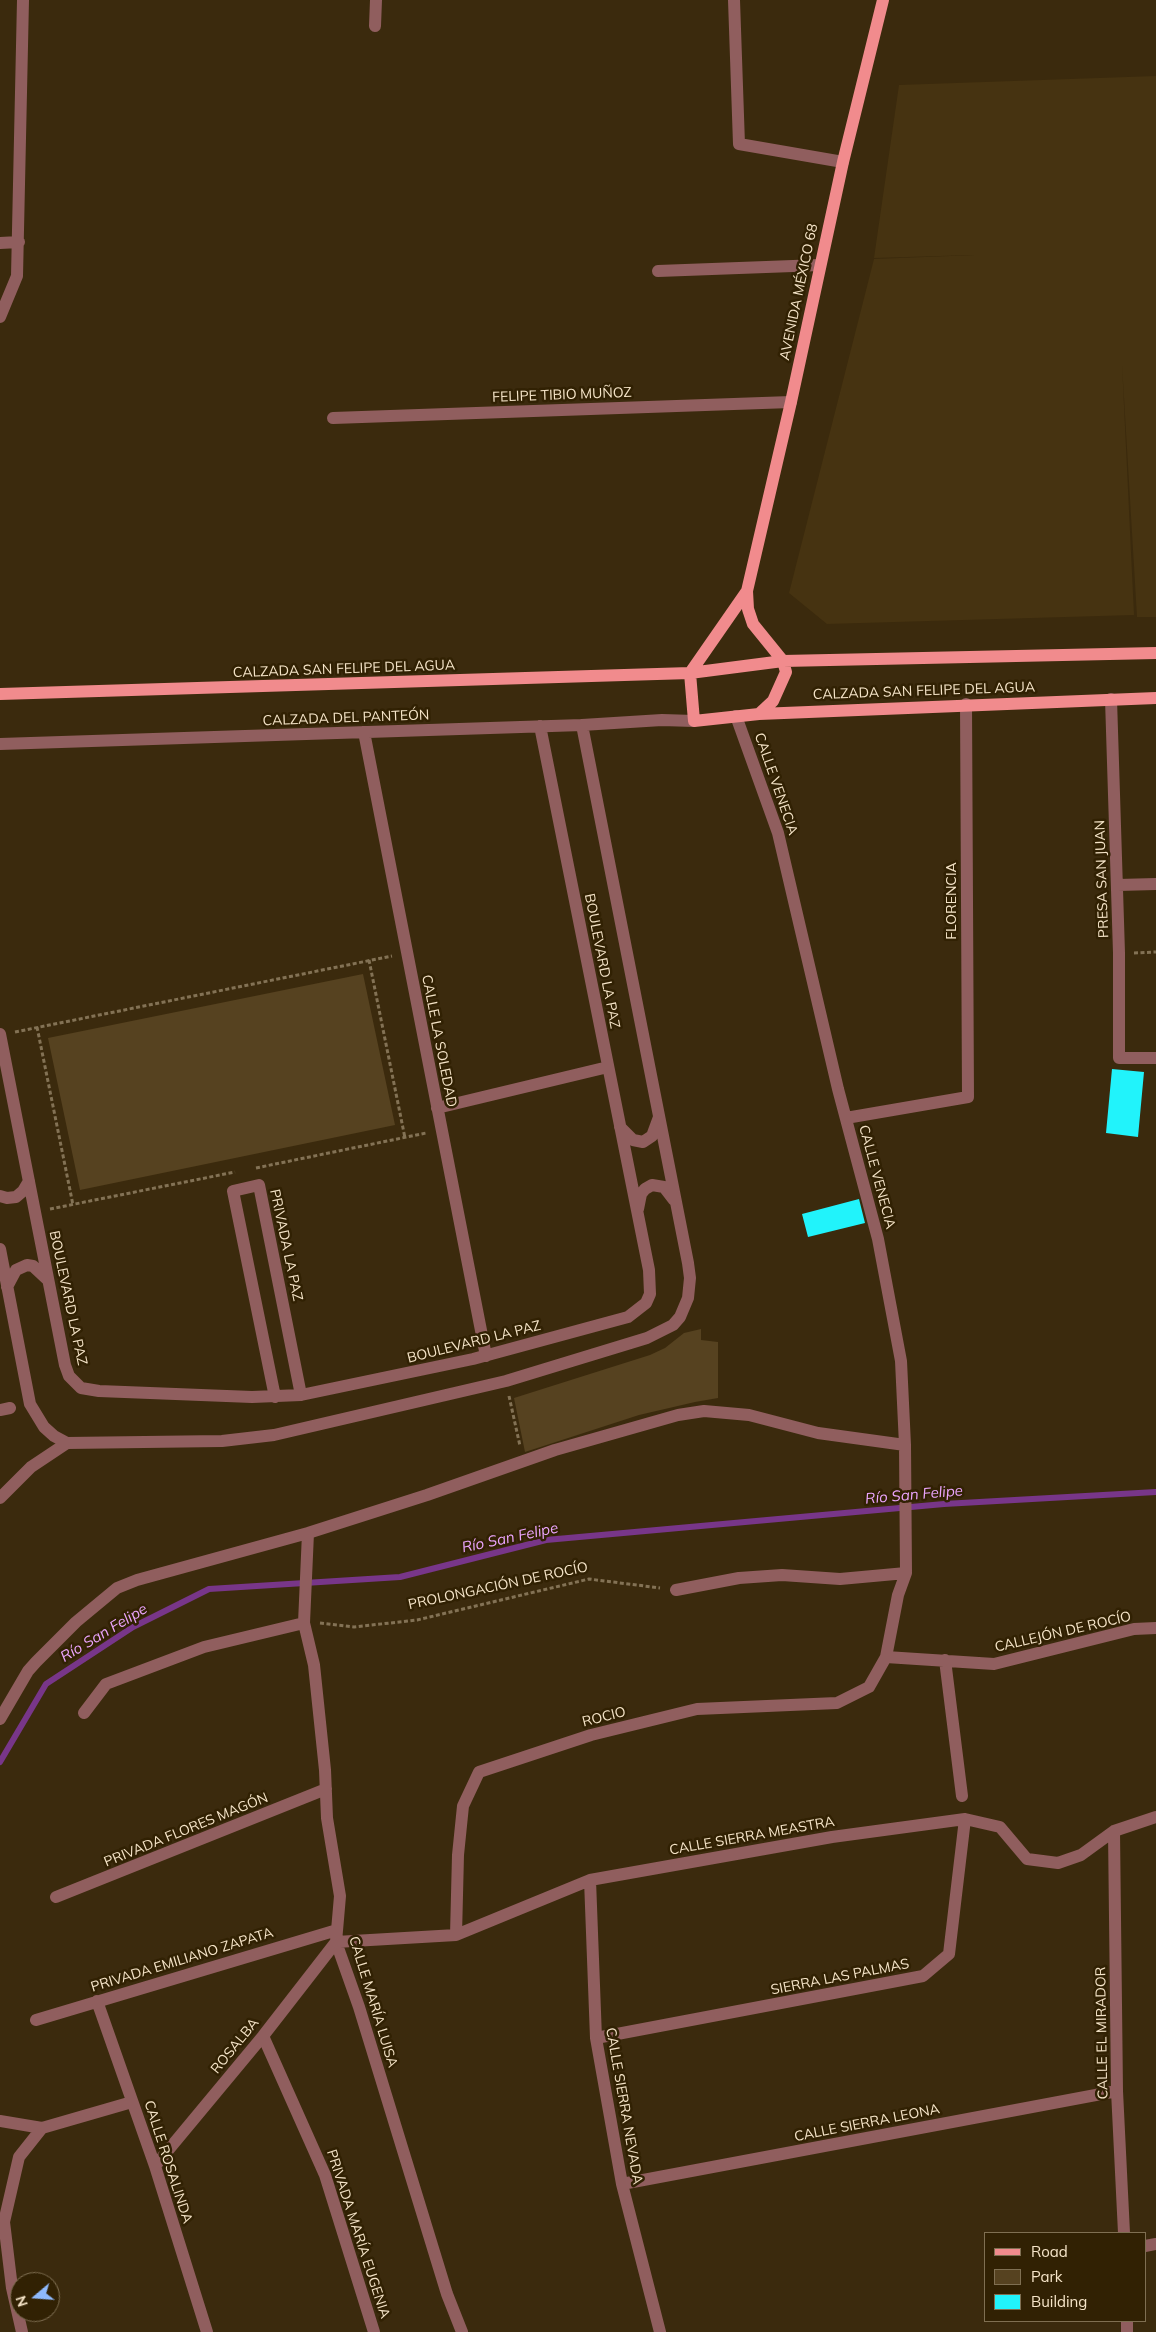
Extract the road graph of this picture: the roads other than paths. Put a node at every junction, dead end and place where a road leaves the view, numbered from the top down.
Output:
1 (23, 0) edge
2 (376, 0) edge
3 (734, 0) edge
4 (883, 0) edge
5 (375, 26) dead end
6 (843, 162) junction
7 (19, 242) junction
8 (0, 243) edge
9 (820, 265) junction
10 (658, 271) dead end
11 (0, 317) edge
12 (791, 402) junction
13 (333, 418) dead end
14 (747, 591) junction
15 (1156, 653) edge
16 (784, 662) junction
17 (690, 673) junction
18 (0, 694) edge
19 (1156, 698) edge
20 (1111, 699) junction
21 (966, 704) junction
22 (759, 714) junction
23 (736, 716) junction
24 (694, 721) junction
25 (582, 725) junction
26 (540, 726) junction
27 (364, 732) junction
28 (0, 744) edge
29 (1156, 884) edge
30 (1118, 885) junction
31 (0, 1034) edge
32 (1156, 1058) edge
33 (608, 1067) junction
34 (437, 1108) junction
35 (659, 1117) junction
36 (846, 1118) junction
37 (620, 1127) junction
38 (29, 1180) junction
39 (0, 1196) edge
40 (676, 1204) junction
41 (637, 1210) junction
42 (0, 1249) edge
43 (48, 1280) junction
44 (7, 1287) junction
45 (486, 1356) junction
46 (301, 1395) junction
47 (275, 1397) junction
48 (67, 1443) junction
49 (905, 1445) junction
50 (0, 1498) edge
51 (308, 1533) junction
52 (906, 1573) junction
53 (676, 1590) road end
54 (304, 1617) junction
55 (1156, 1628) edge
56 (886, 1657) junction
57 (945, 1660) junction
58 (84, 1713) dead end
59 (0, 1719) edge
60 (326, 1789) junction
61 (962, 1796) dead end
62 (1156, 1817) edge
63 (965, 1819) junction
64 (1114, 1831) junction
65 (590, 1880) junction
66 (56, 1897) dead end
67 (456, 1935) junction
68 (336, 1936) junction
69 (98, 2001) junction
70 (36, 2020) dead end
71 (263, 2036) junction
72 (596, 2038) junction
73 (1117, 2091) junction
74 (132, 2102) junction
75 (0, 2121) edge
76 (42, 2128) junction
77 (154, 2166) junction
78 (622, 2184) junction
79 (4, 2202) edge
80 (1124, 2232) edge
81 (20, 2331) edge
82 (208, 2332) edge
83 (374, 2332) edge
84 (462, 2332) edge
85 (660, 2332) edge

1 - 7 street
2 - 5 street
3 - 6 street
4 - 6 main road, AVENIDA MÉXICO 68
6 - 9 main road, AVENIDA MÉXICO 68
7 - 8 street
7 - 11 street
9 - 10 street
9 - 12 main road, AVENIDA MÉXICO 68
12 - 13 street, FELIPE TIBIO MUÑOZ
12 - 14 main road, AVENIDA MÉXICO 68
14 - 16 main road, AVENIDA MÉXICO 68
14 - 17 main road, AVENIDA MÉXICO 68
15 - 16 main road
16 - 17 main road, CALZADA SAN FELIPE DEL AGUA
16 - 22 main road
17 - 18 main road, CALZADA SAN FELIPE DEL AGUA
17 - 24 main road
19 - 20 main road, CALZADA SAN FELIPE DEL AGUA
20 - 21 main road, CALZADA SAN FELIPE DEL AGUA
20 - 30 street, PRESA SAN JUAN
21 - 22 main road, CALZADA SAN FELIPE DEL AGUA
21 - 36 street, FLORENCIA
22 - 23 main road, CALZADA SAN FELIPE DEL AGUA
23 - 24 main road, CALZADA SAN FELIPE DEL AGUA
23 - 36 street, CALLE VENECIA
24 - 25 street, CALZADA DEL PANTEÓN
25 - 26 street, CALZADA DEL PANTEÓN
25 - 35 street, BOULEVARD LA PAZ
26 - 27 street, CALZADA DEL PANTEÓN
26 - 33 street, BOULEVARD LA PAZ
27 - 28 street, CALZADA DEL PANTEÓN
27 - 34 street, CALLE LA SOLEDAD
29 - 30 street
30 - 32 street, PRESA SAN JUAN
31 - 38 street, BOULEVARD LA PAZ
33 - 34 street
33 - 37 street, BOULEVARD LA PAZ
34 - 45 street, CALLE LA SOLEDAD
35 - 37 street
35 - 40 street, BOULEVARD LA PAZ
36 - 49 street, CALLE VENECIA
37 - 41 street, BOULEVARD LA PAZ
38 - 39 street
38 - 43 street, BOULEVARD LA PAZ
40 - 41 street
40 - 48 street, BOULEVARD LA PAZ
41 - 45 street, BOULEVARD LA PAZ
42 - 44 street
43 - 44 street
43 - 47 street, BOULEVARD LA PAZ
44 - 48 street
45 - 46 street, BOULEVARD LA PAZ
46 - 47 street, BOULEVARD LA PAZ
46 - 47 street, PRIVADA LA PAZ
48 - 50 street
49 - 51 street
49 - 52 street, CALLE VENECIA
51 - 54 street, CALLE MARÍA LUISA
51 - 59 street
52 - 53 street
52 - 56 street, CALLE VENECIA
54 - 58 street
54 - 60 street, CALLE MARÍA LUISA
55 - 57 street, CALLEJÓN DE ROCÍO
56 - 57 street, CALLEJÓN DE ROCÍO
56 - 67 street, ROCIO
57 - 61 street
60 - 66 street, PRIVADA FLORES MAGÓN
60 - 68 street, CALLE MARÍA LUISA
62 - 64 street, CALLE SIERRA MEASTRA
63 - 64 street, CALLE SIERRA MEASTRA
63 - 65 street, CALLE SIERRA MEASTRA
63 - 72 street, SIERRA LAS PALMAS
64 - 73 street, CALLE EL MIRADOR
65 - 67 street, CALLE SIERRA MEASTRA
65 - 72 street, CALLE SIERRA NEVADA
67 - 68 street, CALLE SIERRA MEASTRA
68 - 69 street, PRIVADA EMILIANO ZAPATA
68 - 71 street, ROSALBA
68 - 84 street, CALLE MARÍA LUISA
69 - 70 street, PRIVADA EMILIANO ZAPATA
69 - 74 street, CALLE ROSALINDA
71 - 77 street, ROSALBA
71 - 83 street, PRIVADA MARÍA EUGENIA
72 - 78 street, CALLE SIERRA NEVADA
73 - 78 street, CALLE SIERRA LEONA
73 - 80 street, CALLE EL MIRADOR
74 - 76 street
74 - 77 street, CALLE ROSALINDA
75 - 76 street
76 - 79 street
77 - 82 street, CALLE ROSALINDA
78 - 85 street, CALLE SIERRA NEVADA
79 - 81 street

